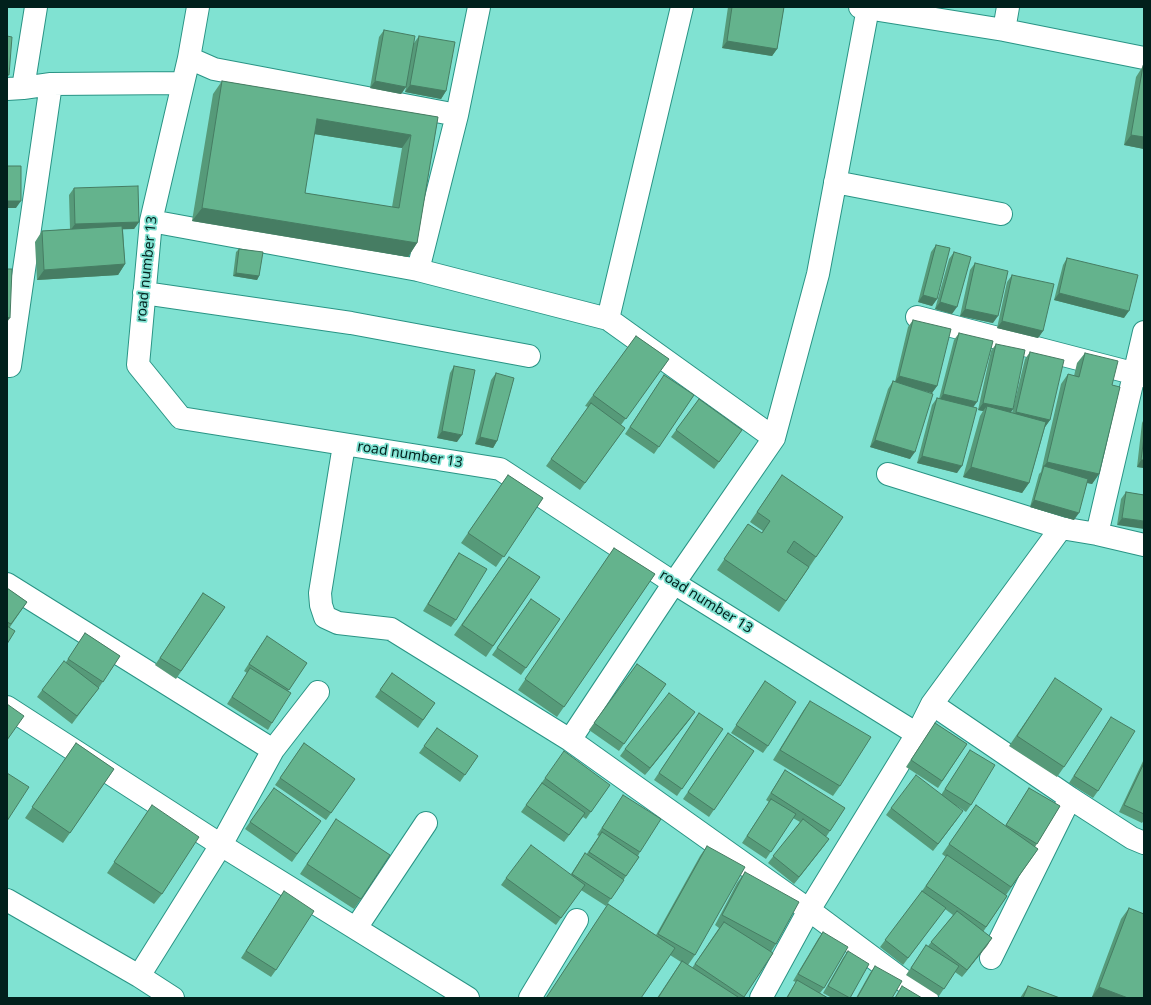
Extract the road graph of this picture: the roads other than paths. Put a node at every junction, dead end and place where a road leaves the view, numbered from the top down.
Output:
1 (36, 7) edge
2 (198, 7) edge
3 (479, 7) edge
4 (682, 7) edge
5 (1008, 7) edge
6 (864, 8) edge
7 (1004, 30) junction
8 (189, 58) junction
9 (1144, 58) edge
10 (182, 83) junction
11 (51, 84) junction
12 (15, 89) edge
13 (457, 115) junction
14 (835, 182) junction
15 (1001, 214) dead end
16 (151, 221) junction
17 (418, 270) junction
18 (144, 293) junction
19 (917, 317) dead end
20 (608, 319) junction
21 (1144, 332) edge
22 (529, 356) dead end
23 (10, 366) dead end
24 (1139, 375) edge
25 (774, 438) junction
26 (344, 445) junction
27 (888, 474) dead end
28 (1061, 528) junction
29 (1097, 534) junction
30 (1144, 545) edge
31 (674, 583) junction
32 (7, 584) edge
33 (318, 692) dead end
34 (932, 704) junction
35 (7, 708) edge
36 (917, 734) junction
37 (570, 740) junction
38 (273, 750) junction
39 (1070, 798) junction
40 (426, 824) dead end
41 (1144, 843) edge
42 (221, 845) junction
43 (7, 900) edge
44 (809, 910) junction
45 (577, 920) dead end
46 (356, 928) junction
47 (991, 958) dead end
48 (139, 976) junction
49 (173, 998) edge
50 (468, 998) edge
51 (530, 998) edge
52 (761, 998) edge
53 (927, 998) edge

1 - 12 street
2 - 8 street, road number 13
3 - 13 street
4 - 20 street
5 - 7 street
6 - 7 street
6 - 14 street
7 - 9 street
8 - 10 street, road number 13
8 - 13 street
10 - 11 street
10 - 16 street, road number 13
11 - 12 street
11 - 23 street
13 - 17 street
14 - 15 street
14 - 25 street
16 - 17 street
16 - 18 street, road number 13
17 - 20 street
18 - 22 street
18 - 26 street, road number 13
19 - 24 street
20 - 25 street
21 - 24 street
24 - 29 street
25 - 31 street
26 - 31 street, road number 13
26 - 37 street
27 - 28 street
28 - 29 street
28 - 34 street
29 - 30 street
31 - 36 street, road number 13
31 - 37 street
32 - 38 street
33 - 38 street
34 - 36 street
34 - 39 street
35 - 42 street
36 - 44 street
37 - 44 street
38 - 42 street
39 - 41 street
39 - 47 street
40 - 46 street
42 - 46 street
42 - 48 street
43 - 48 street
44 - 52 street
44 - 53 street
45 - 51 street
46 - 50 street
48 - 49 street

